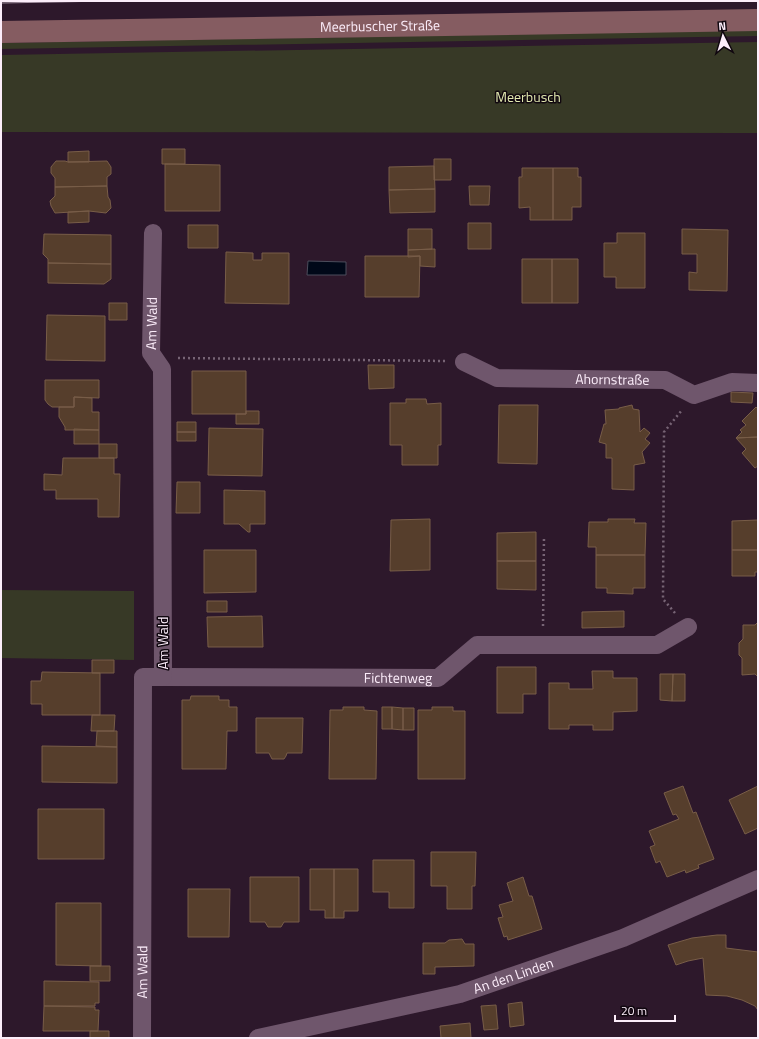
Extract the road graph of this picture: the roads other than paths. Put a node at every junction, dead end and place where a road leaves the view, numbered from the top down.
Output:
1 (758, 20) edge
2 (1, 32) edge
3 (152, 233) dead end
4 (464, 362) road end
5 (758, 383) edge
6 (688, 627) road end
7 (163, 677) junction
8 (758, 879) edge
9 (142, 1038) edge
10 (258, 1038) edge

1 - 2 main road, Meerbuscher Straße
3 - 7 street, Am Wald
4 - 5 street, Ahornstraße
6 - 7 street, Fichtenweg
7 - 9 street, Am Wald
8 - 10 street, An den Linden

